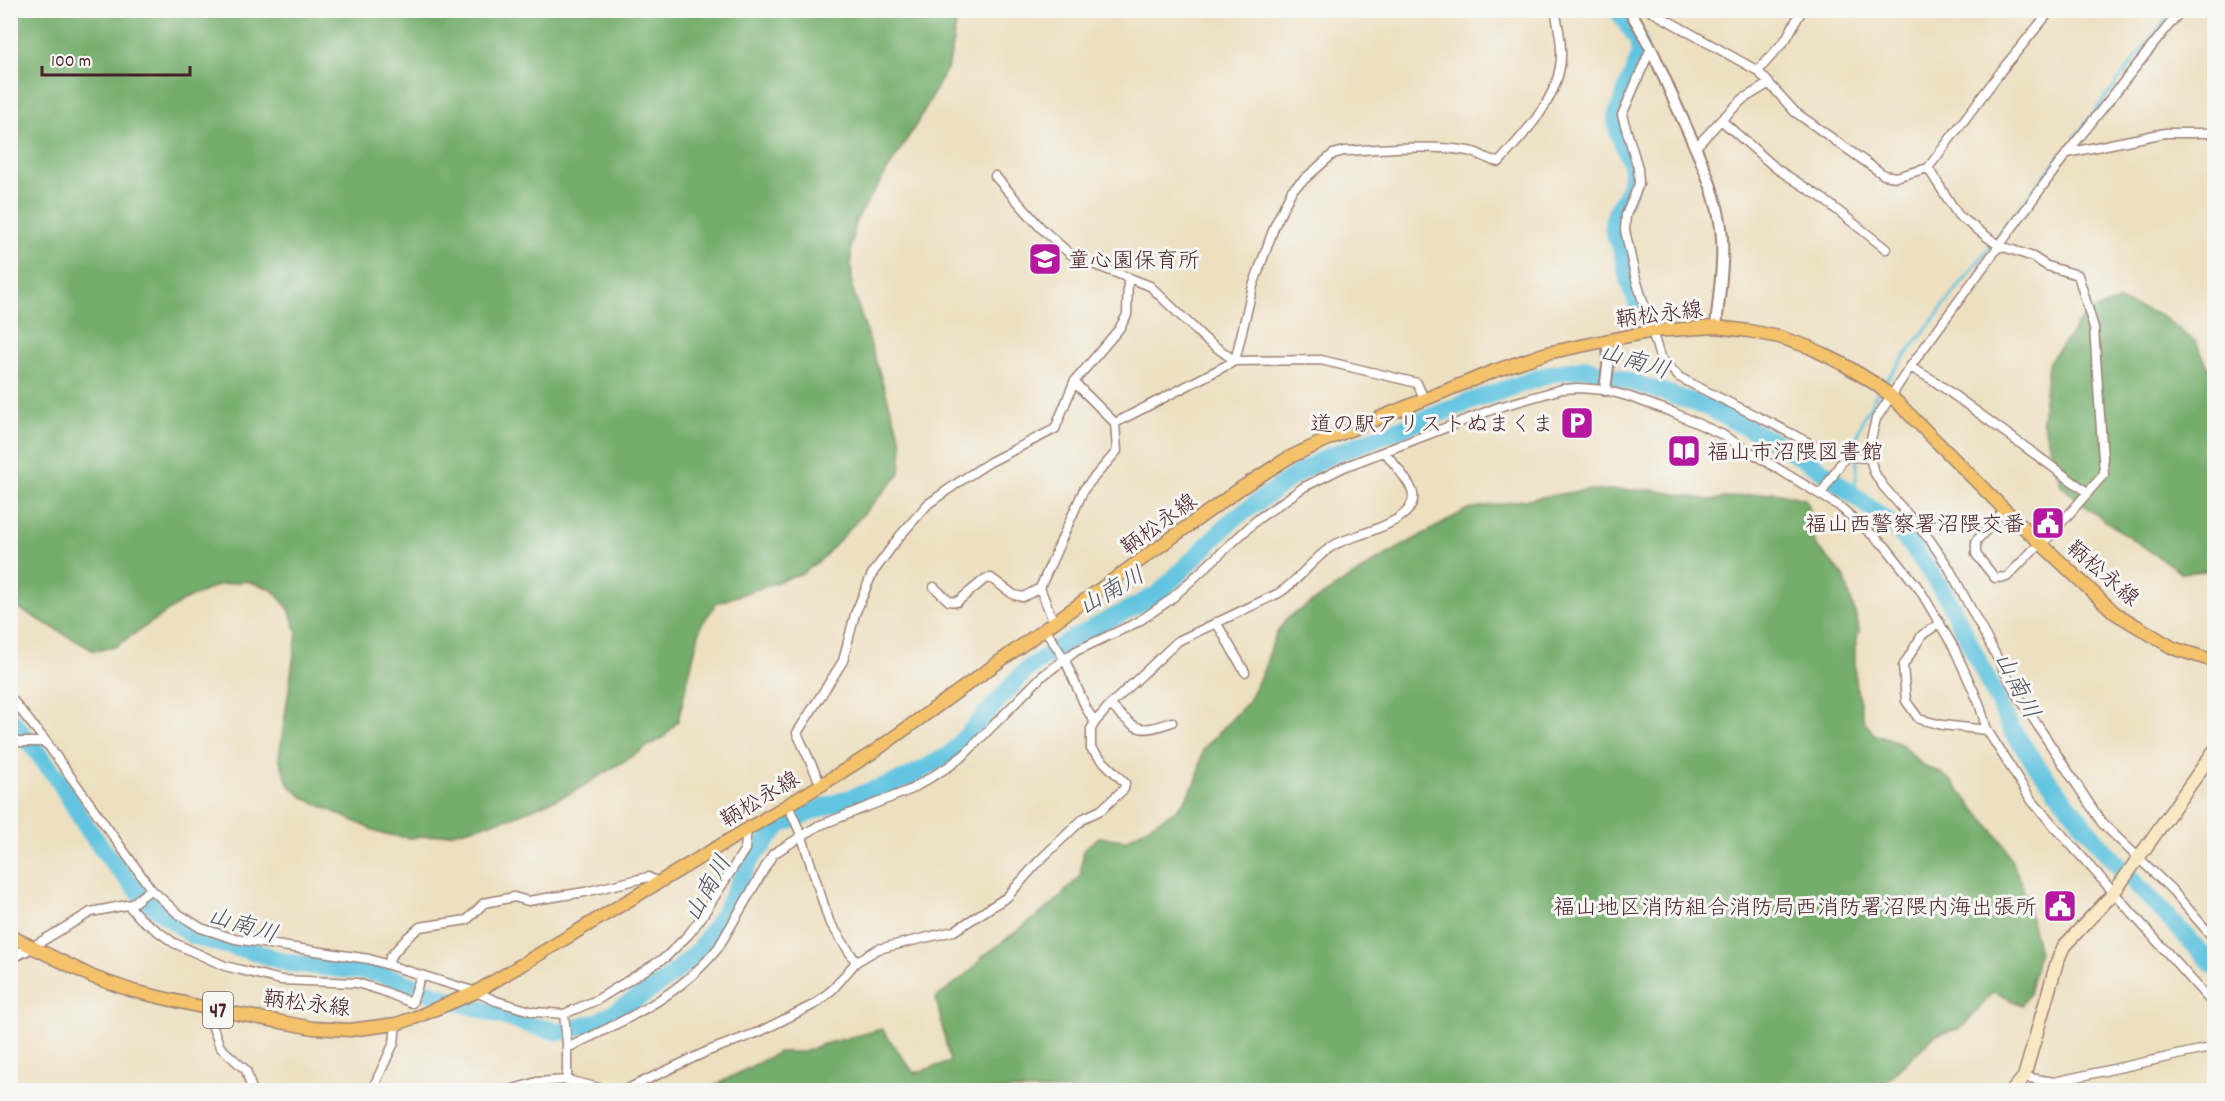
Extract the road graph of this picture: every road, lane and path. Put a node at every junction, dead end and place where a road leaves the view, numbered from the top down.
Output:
1 (1555, 10) edge
2 (1629, 10) edge
3 (1649, 10) edge
4 (1802, 10) edge
5 (2051, 10) edge
6 (2181, 10) edge
7 (1651, 48) junction
8 (1758, 71) junction
9 (1768, 84) junction
10 (1721, 120) junction
11 (2214, 133) edge
12 (1695, 148) junction
13 (2067, 153) junction
14 (1928, 168) junction
15 (995, 176) dead end
16 (1995, 243) junction
17 (1886, 249) dead end
18 (1128, 278) junction
19 (1716, 327) junction
20 (1653, 331) junction
21 (1607, 340) junction
22 (1235, 361) junction
23 (1910, 368) junction
24 (1074, 382) junction
25 (1605, 387) junction
26 (1889, 394) junction
27 (1424, 399) junction
28 (1115, 423) junction
29 (1385, 452) junction
30 (1866, 458) junction
31 (1845, 459) junction
32 (1823, 491) junction
33 (2087, 492) junction
34 (2005, 510) junction
35 (2042, 545) junction
36 (934, 587) dead end
37 (1040, 588) junction
38 (1216, 622) junction
39 (1940, 623) junction
40 (1050, 631) junction
41 (1063, 657) junction
42 (2214, 661) edge
43 (1245, 672) dead end
44 (10, 697) edge
45 (1110, 705) junction
46 (1095, 722) junction
47 (1172, 722) dead end
48 (1987, 730) junction
49 (13, 743) edge
50 (46, 743) junction
51 (2214, 751) edge
52 (821, 785) junction
53 (789, 809) junction
54 (747, 830) junction
55 (801, 834) junction
56 (2136, 862) junction
57 (658, 882) junction
58 (149, 890) junction
59 (2115, 892) junction
60 (130, 905) junction
61 (10, 936) edge
62 (2214, 939) edge
63 (32, 947) junction
64 (10, 958) edge
65 (856, 962) junction
66 (388, 965) junction
67 (421, 978) junction
68 (473, 993) junction
69 (2214, 1005) edge
70 (206, 1008) junction
71 (565, 1017) junction
72 (396, 1024) junction
73 (567, 1046) junction
74 (2214, 1047) edge
75 (2024, 1077) junction
76 (567, 1080) junction
77 (2057, 1086) edge
78 (252, 1090) edge
79 (372, 1090) edge
80 (510, 1090) edge
81 (608, 1090) edge
82 (625, 1090) edge
83 (2013, 1090) edge

1 - 22 street
2 - 7 street
3 - 8 street
4 - 8 street
5 - 14 street
6 - 13 street
7 - 12 street
7 - 20 street
8 - 9 street
9 - 10 street
9 - 14 street
10 - 12 street
10 - 17 street
11 - 13 street
12 - 19 street
13 - 16 street
14 - 16 street
15 - 18 street
16 - 23 street
16 - 33 street
18 - 22 street
18 - 24 street
19 - 20 main road, 鞆松永線 / 47
19 - 26 main road, 鞆松永線 / 47
20 - 21 main road, 鞆松永線 / 47
20 - 31 street
21 - 25 street
21 - 27 main road, 鞆松永線 / 47
22 - 27 street
22 - 28 street
23 - 26 street
23 - 33 street
24 - 28 street
24 - 52 street
25 - 29 street
25 - 32 street
26 - 30 street
26 - 34 main road, 鞆松永線 / 47
27 - 40 main road, 鞆松永線 / 47
28 - 37 street
29 - 38 street
29 - 41 street
30 - 31 street
30 - 56 street
31 - 32 street
32 - 39 street
33 - 35 street
34 - 35 main road, 鞆松永線 / 47
34 - 35 street
35 - 42 main road, 鞆松永線 / 47
36 - 37 street
37 - 40 street
38 - 43 street
38 - 45 street
39 - 48 street
39 - 48 street
40 - 41 street
40 - 52 main road, 鞆松永線 / 47
41 - 46 street
41 - 55 street
44 - 50 street
45 - 46 street
45 - 47 street
46 - 65 street
48 - 59 street
49 - 50 street
50 - 58 street
51 - 56 main road
52 - 53 main road, 鞆松永線 / 47
53 - 54 main road, 鞆松永線 / 47
53 - 55 street
54 - 57 main road, 鞆松永線 / 47
54 - 71 street
55 - 65 street
55 - 73 street
56 - 59 main road
56 - 62 street
57 - 66 street
57 - 68 main road, 鞆松永線 / 47
58 - 60 street
58 - 66 street
59 - 69 street
59 - 75 main road
60 - 63 street
60 - 67 street
61 - 63 main road, 鞆松永線 / 47
63 - 64 street
63 - 70 main road, 鞆松永線 / 47
65 - 82 street
66 - 67 street
67 - 68 street
68 - 71 street
68 - 72 main road, 鞆松永線 / 47
70 - 72 main road, 鞆松永線 / 47
70 - 78 street
71 - 73 street
72 - 79 street
73 - 76 street
74 - 77 street
75 - 77 street
75 - 83 main road
76 - 80 street
76 - 81 street

